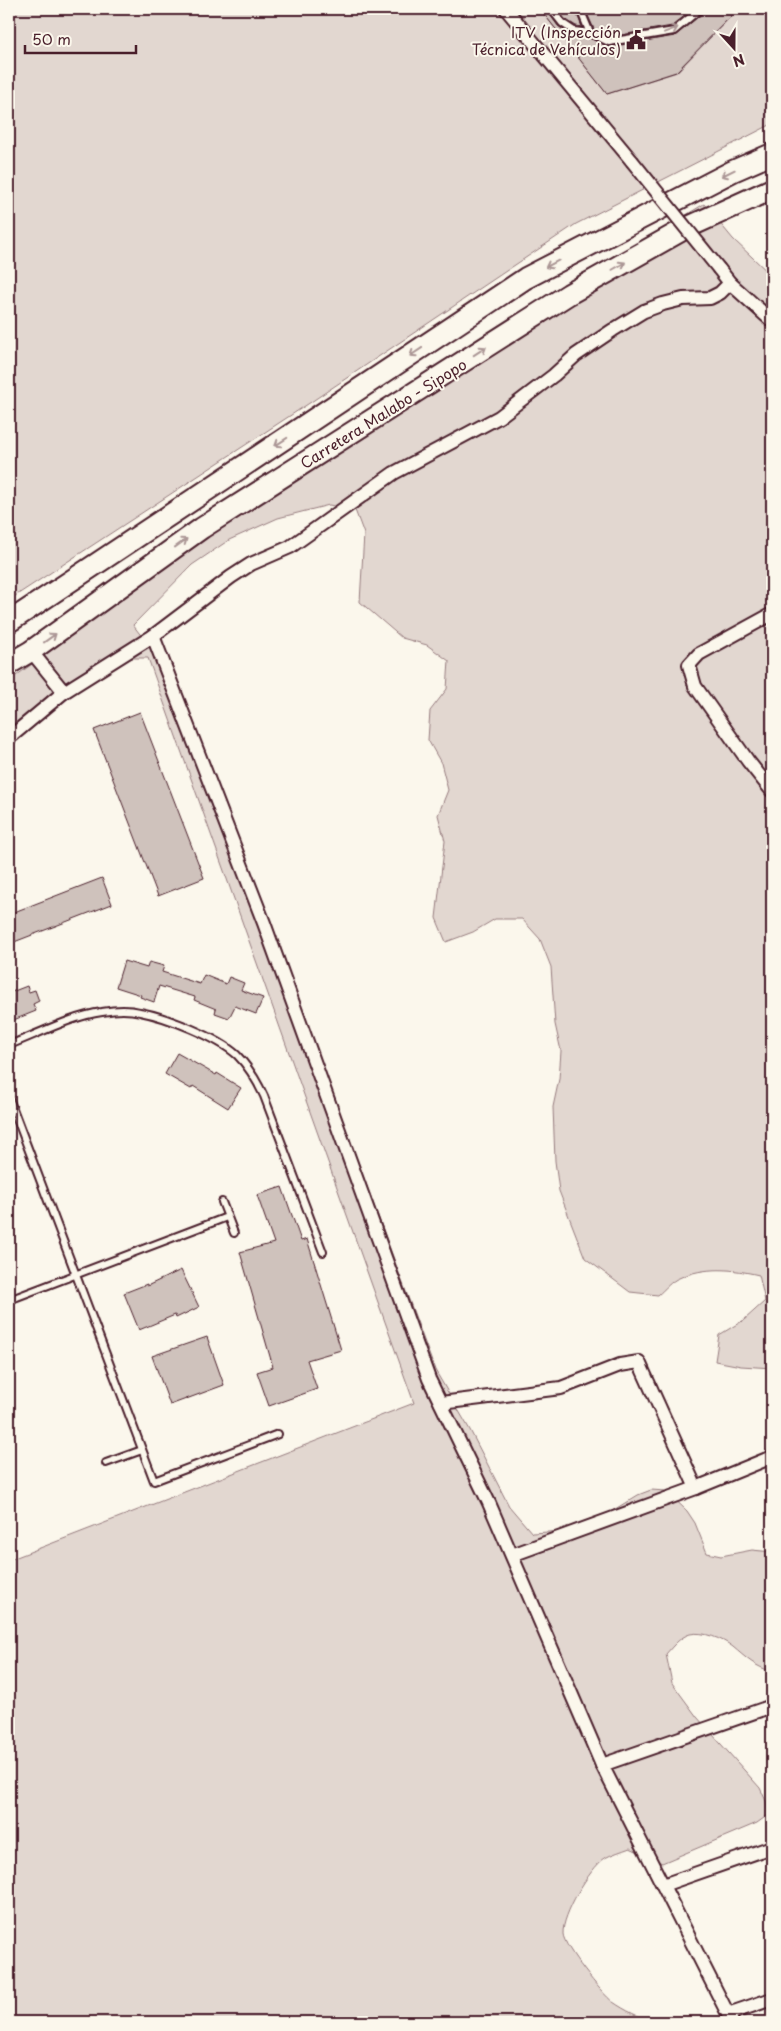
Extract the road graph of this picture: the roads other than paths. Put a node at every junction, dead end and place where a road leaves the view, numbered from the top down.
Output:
1 (506, 9) edge
2 (551, 9) edge
3 (580, 9) edge
4 (700, 9) edge
5 (590, 33) junction
6 (772, 154) edge
7 (772, 189) edge
8 (730, 283) junction
9 (772, 321) edge
10 (772, 614) edge
11 (9, 622) edge
12 (153, 636) junction
13 (31, 651) junction
14 (9, 664) edge
15 (64, 692) junction
16 (9, 738) edge
17 (772, 791) edge
18 (9, 1045) edge
19 (9, 1098) edge
20 (222, 1202) dead end
21 (228, 1217) junction
22 (234, 1233) dead end
23 (323, 1252) dead end
24 (76, 1275) junction
25 (9, 1300) edge
26 (441, 1403) junction
27 (278, 1434) dead end
28 (142, 1450) junction
29 (772, 1457) edge
30 (106, 1464) dead end
31 (696, 1488) junction
32 (512, 1555) junction
33 (772, 1706) edge
34 (602, 1765) junction
35 (772, 1847) edge
36 (663, 1885) junction
37 (772, 1999) edge
38 (730, 2018) edge

1 - 8 street, bridge
2 - 5 lane
3 - 5 lane
5 -> 4 lane
6 -> 11 highway, Carretera Malabo - Sipopo
13 -> 7 highway, Carretera Malabo - Sipopo
8 - 9 street
8 - 12 street
10 - 17 street
12 - 15 street
12 - 26 street
13 - 14 highway, Carretera Malabo - Sipopo
13 - 15 street
15 - 16 street
18 - 23 lane
19 - 24 lane
20 - 21 lane
21 - 22 lane
21 - 24 lane
24 - 25 lane
24 - 28 lane
26 - 31 street
26 - 32 street
27 - 28 lane
28 - 30 lane
29 - 31 street
31 - 32 street
32 - 34 street
33 - 34 street
34 - 36 street
35 - 36 street
36 - 38 street
37 - 38 street

